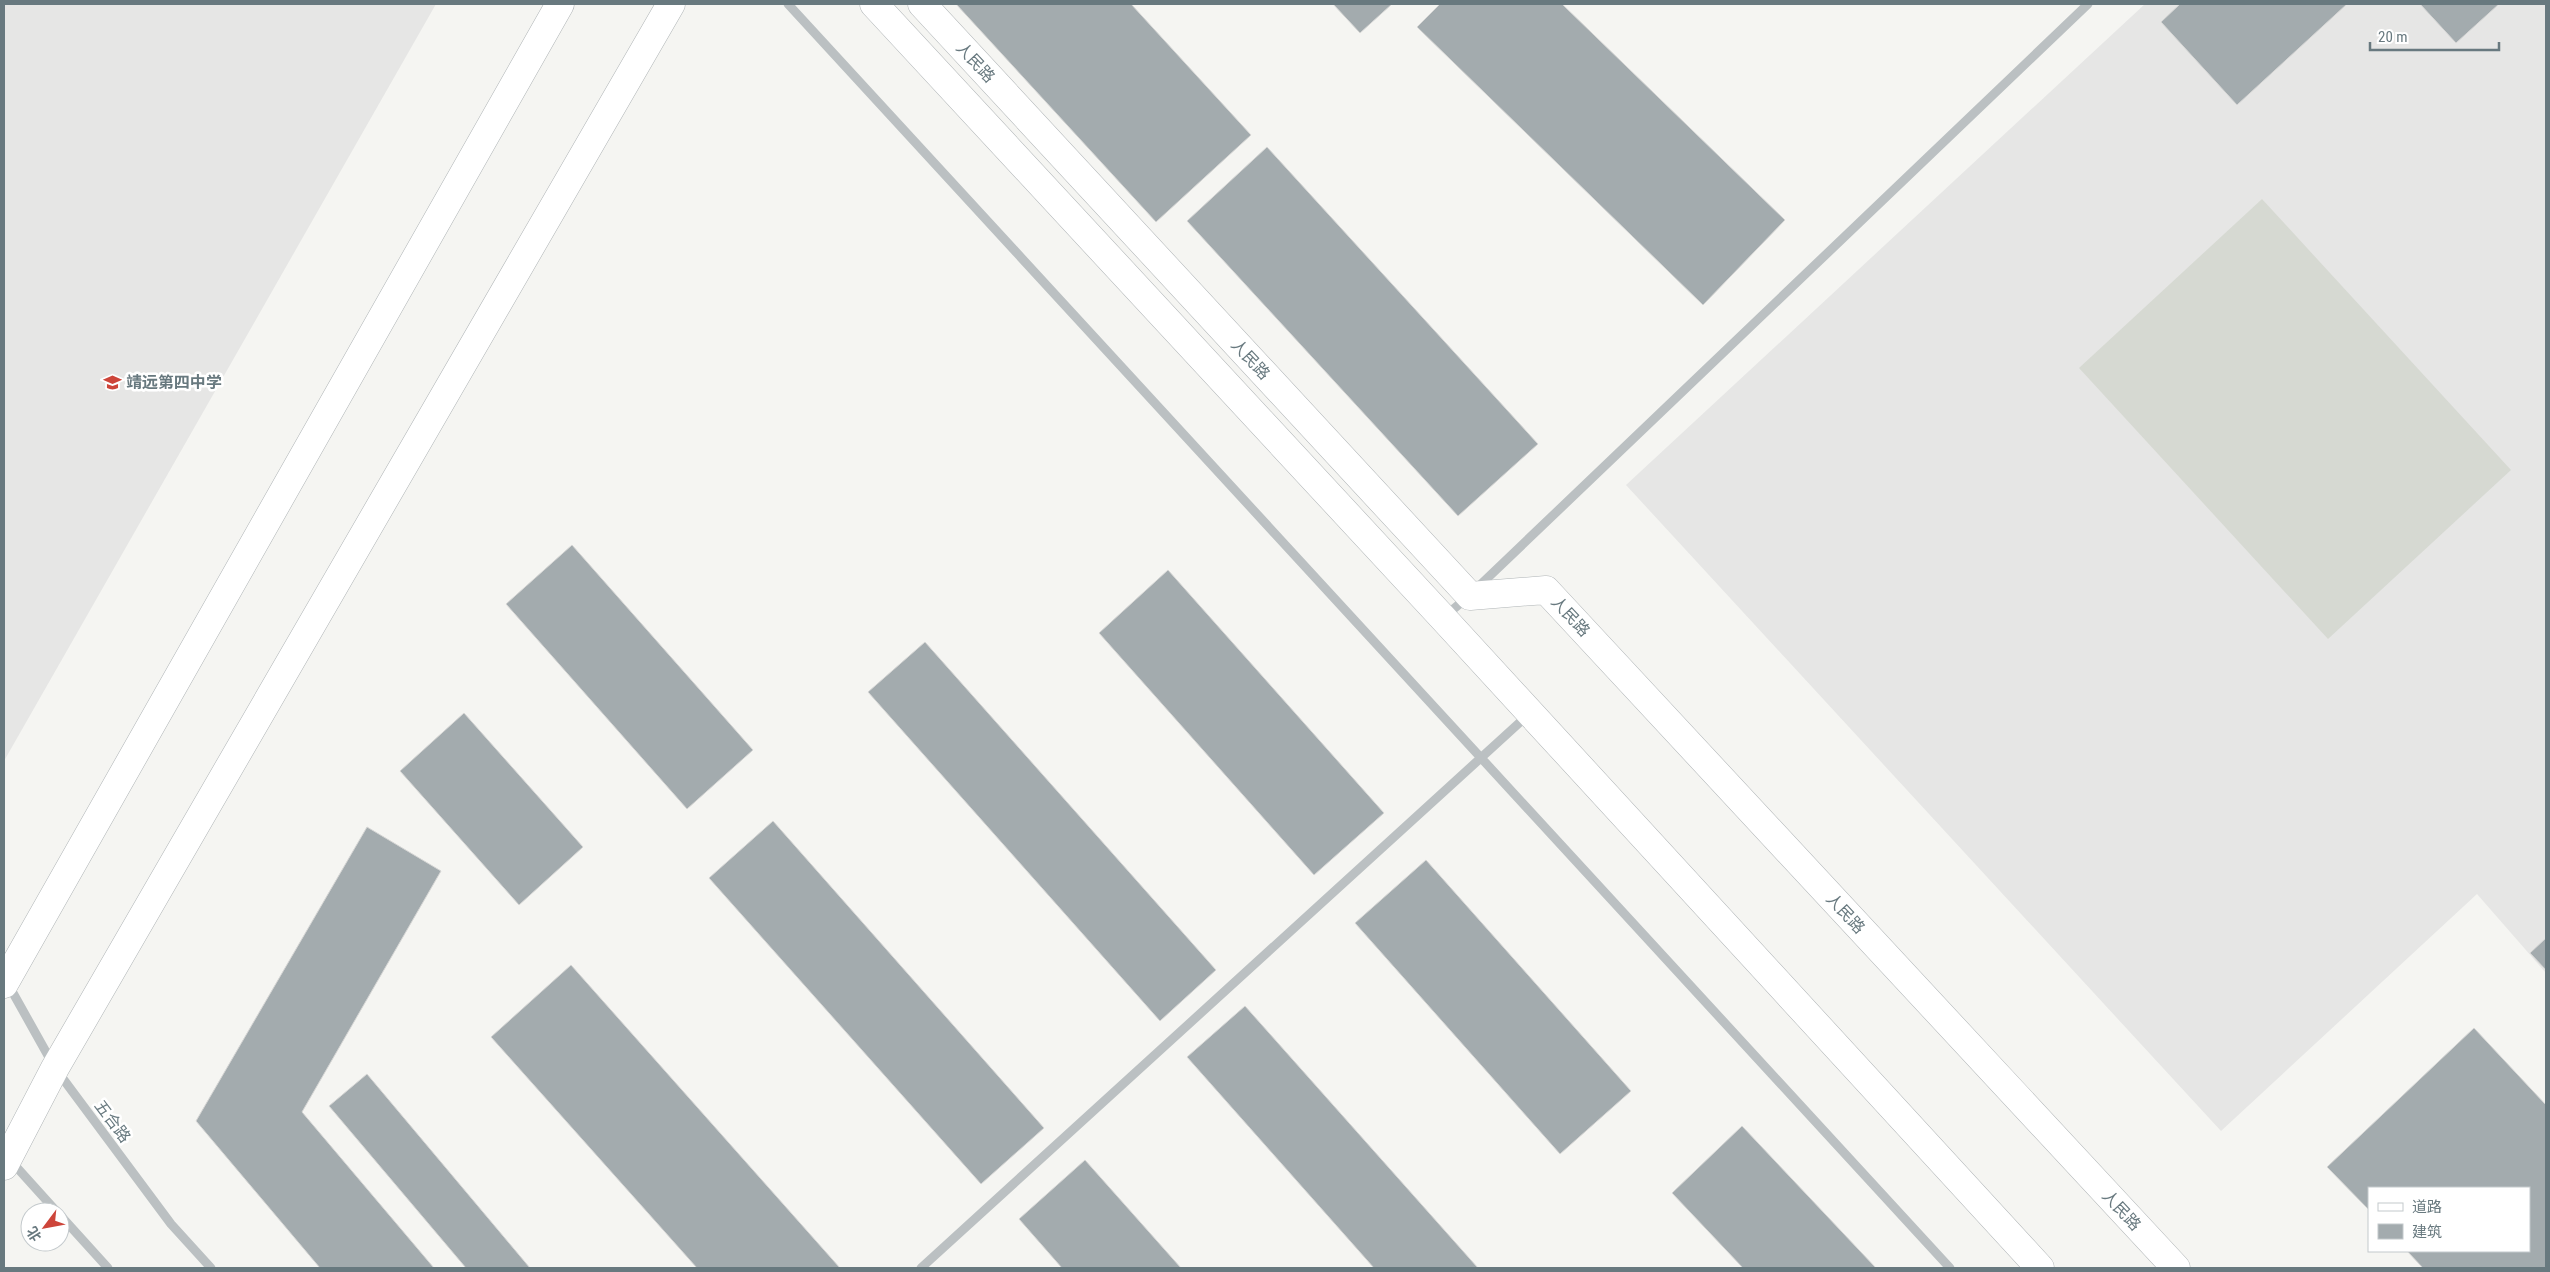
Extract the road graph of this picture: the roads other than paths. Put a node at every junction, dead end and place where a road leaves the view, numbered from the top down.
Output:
1 (560, 4) edge
2 (671, 4) edge
3 (788, 4) edge
4 (874, 4) edge
5 (922, 4) edge
6 (2088, 4) edge
7 (1470, 596) junction
8 (1443, 618) junction
9 (1529, 714) junction
10 (1481, 758) junction
11 (5, 982) edge
12 (55, 1068) junction
13 (5, 1160) edge
14 (47, 1202) edge
15 (70, 1226) edge
16 (108, 1268) edge
17 (211, 1268) edge
18 (921, 1268) edge
19 (1950, 1268) edge
20 (2040, 1268) edge
21 (2176, 1268) edge

1 - 11 main road
2 - 12 main road
3 - 10 street
4 - 8 main road
5 - 7 main road, 人民路
6 - 7 street
7 - 8 street
7 - 21 main road, 人民路
8 - 9 main road
9 - 10 street
9 - 20 main road
10 - 18 street
10 - 19 street
11 - 12 street, 五合路
12 - 13 main road
12 - 17 street, 五合路
13 - 14 street
15 - 16 street

